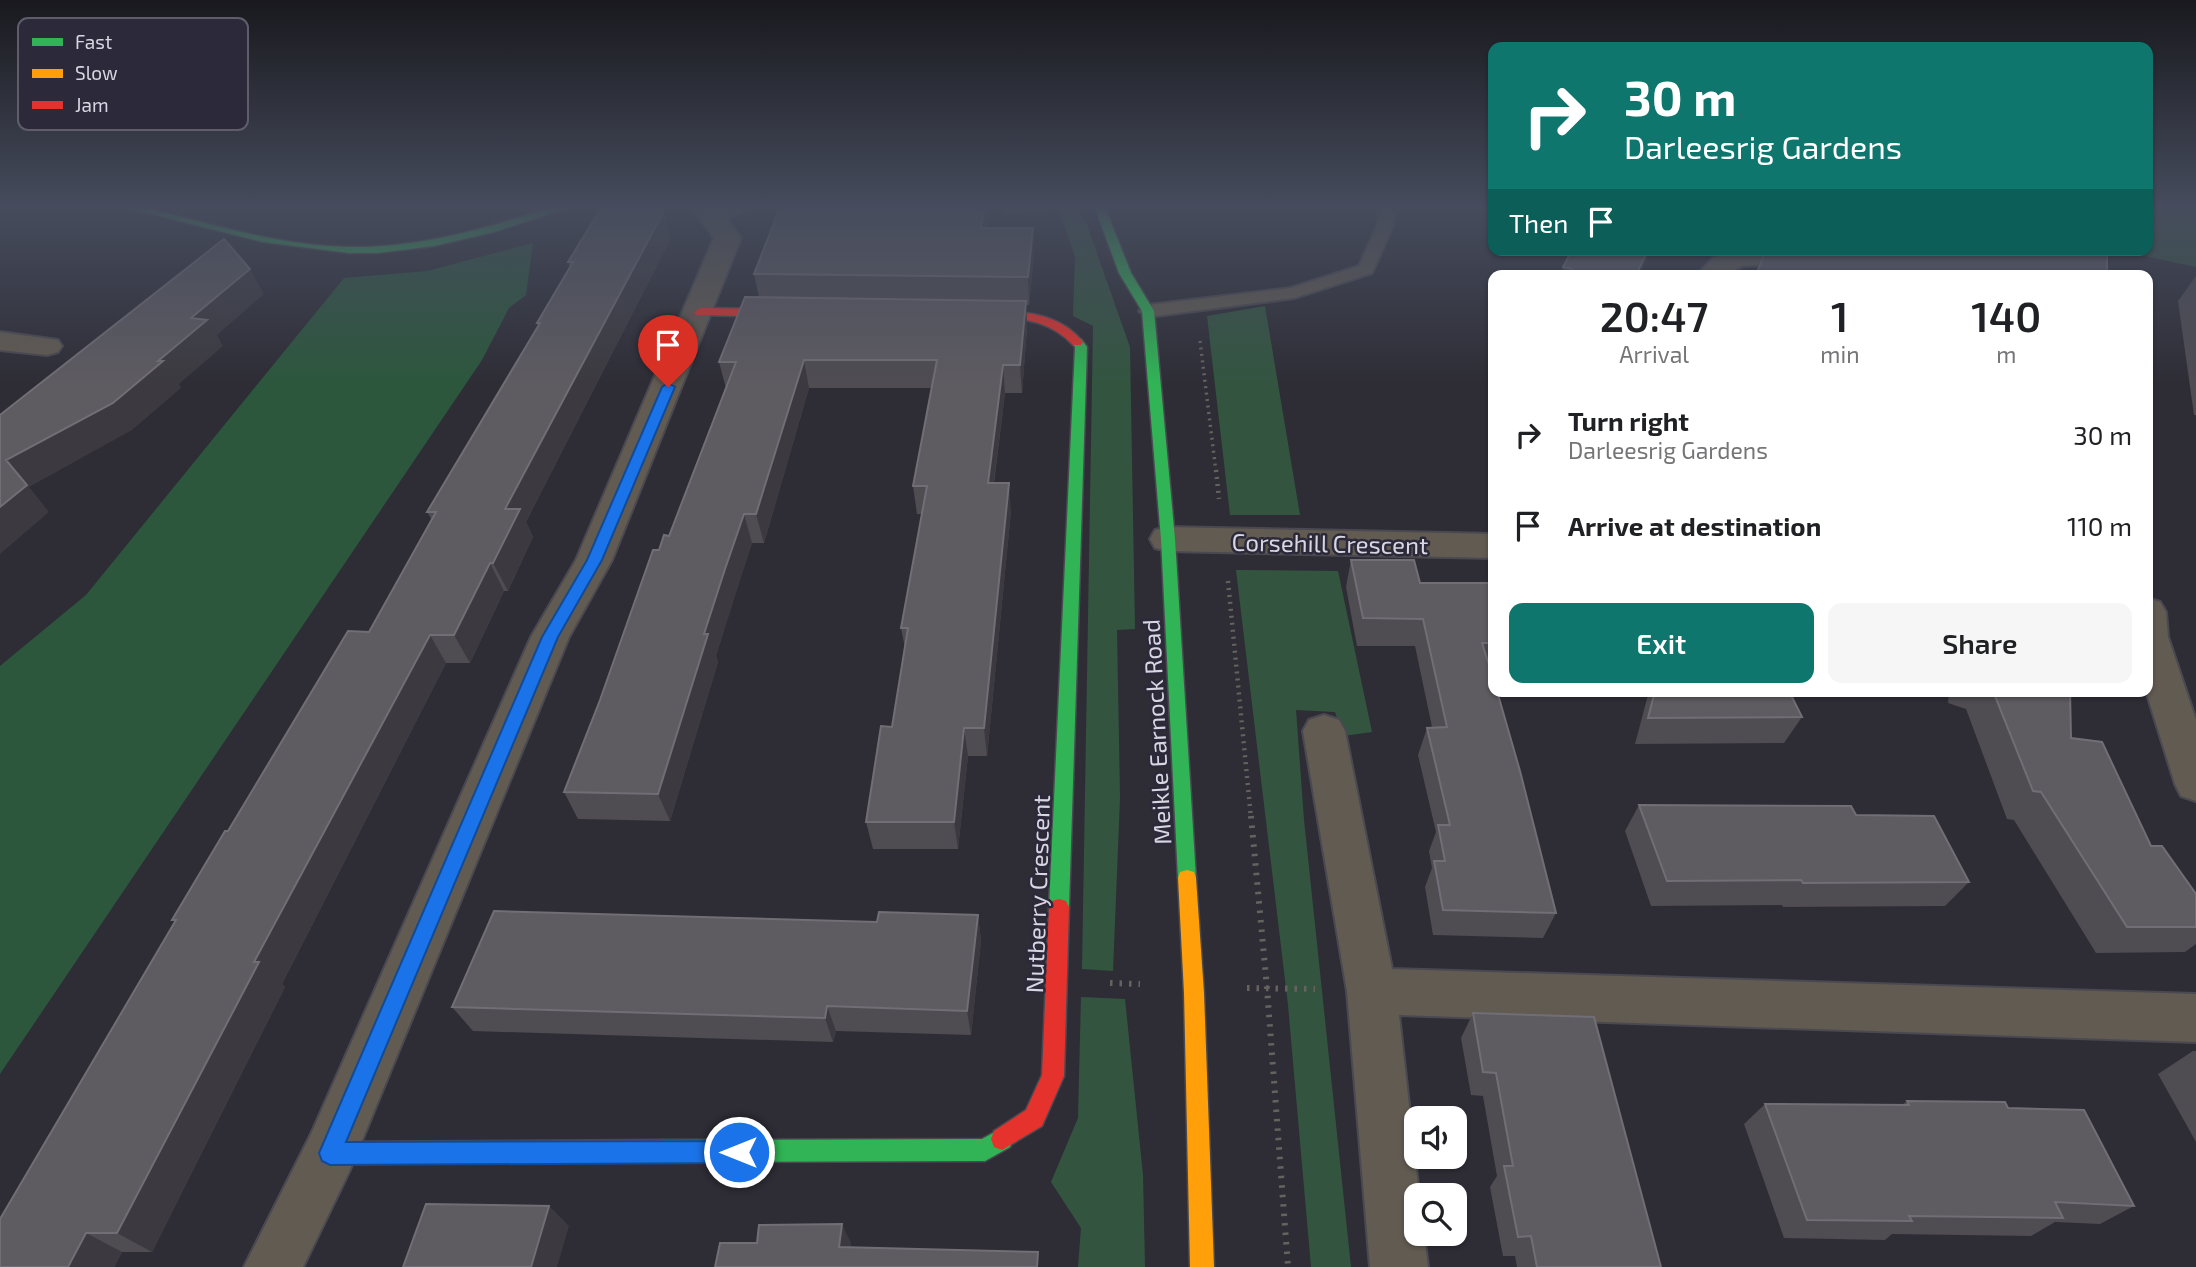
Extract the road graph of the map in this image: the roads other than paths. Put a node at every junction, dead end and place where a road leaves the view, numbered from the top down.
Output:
1 (718, 264) edge
2 (1122, 264) edge
3 (1368, 264) edge
4 (1795, 264) edge
5 (1822, 270) edge
6 (1148, 311) junction
7 (700, 312) junction
8 (808, 313) edge
9 (956, 315) edge
10 (0, 341) edge
11 (47, 346) dead end
12 (1168, 539) junction
13 (1488, 546) edge
14 (2153, 650) edge
15 (1324, 731) dead end
16 (2196, 785) edge
17 (1372, 991) junction
18 (2196, 1017) edge
19 (330, 1153) junction
20 (273, 1267) edge
21 (1202, 1267) edge
22 (1399, 1267) edge

1 - 7 street
2 - 6 street, Meikle Earnock Road
3 - 6 lane
4 - 5 street
6 - 12 street, Meikle Earnock Road
7 - 8 street
7 - 19 street
9 - 19 street, Nutberry Crescent
10 - 11 street
12 - 13 street, Corsehill Crescent
12 - 21 street, Meikle Earnock Road
14 - 16 street
15 - 17 street
17 - 18 street
17 - 22 street
19 - 20 street

